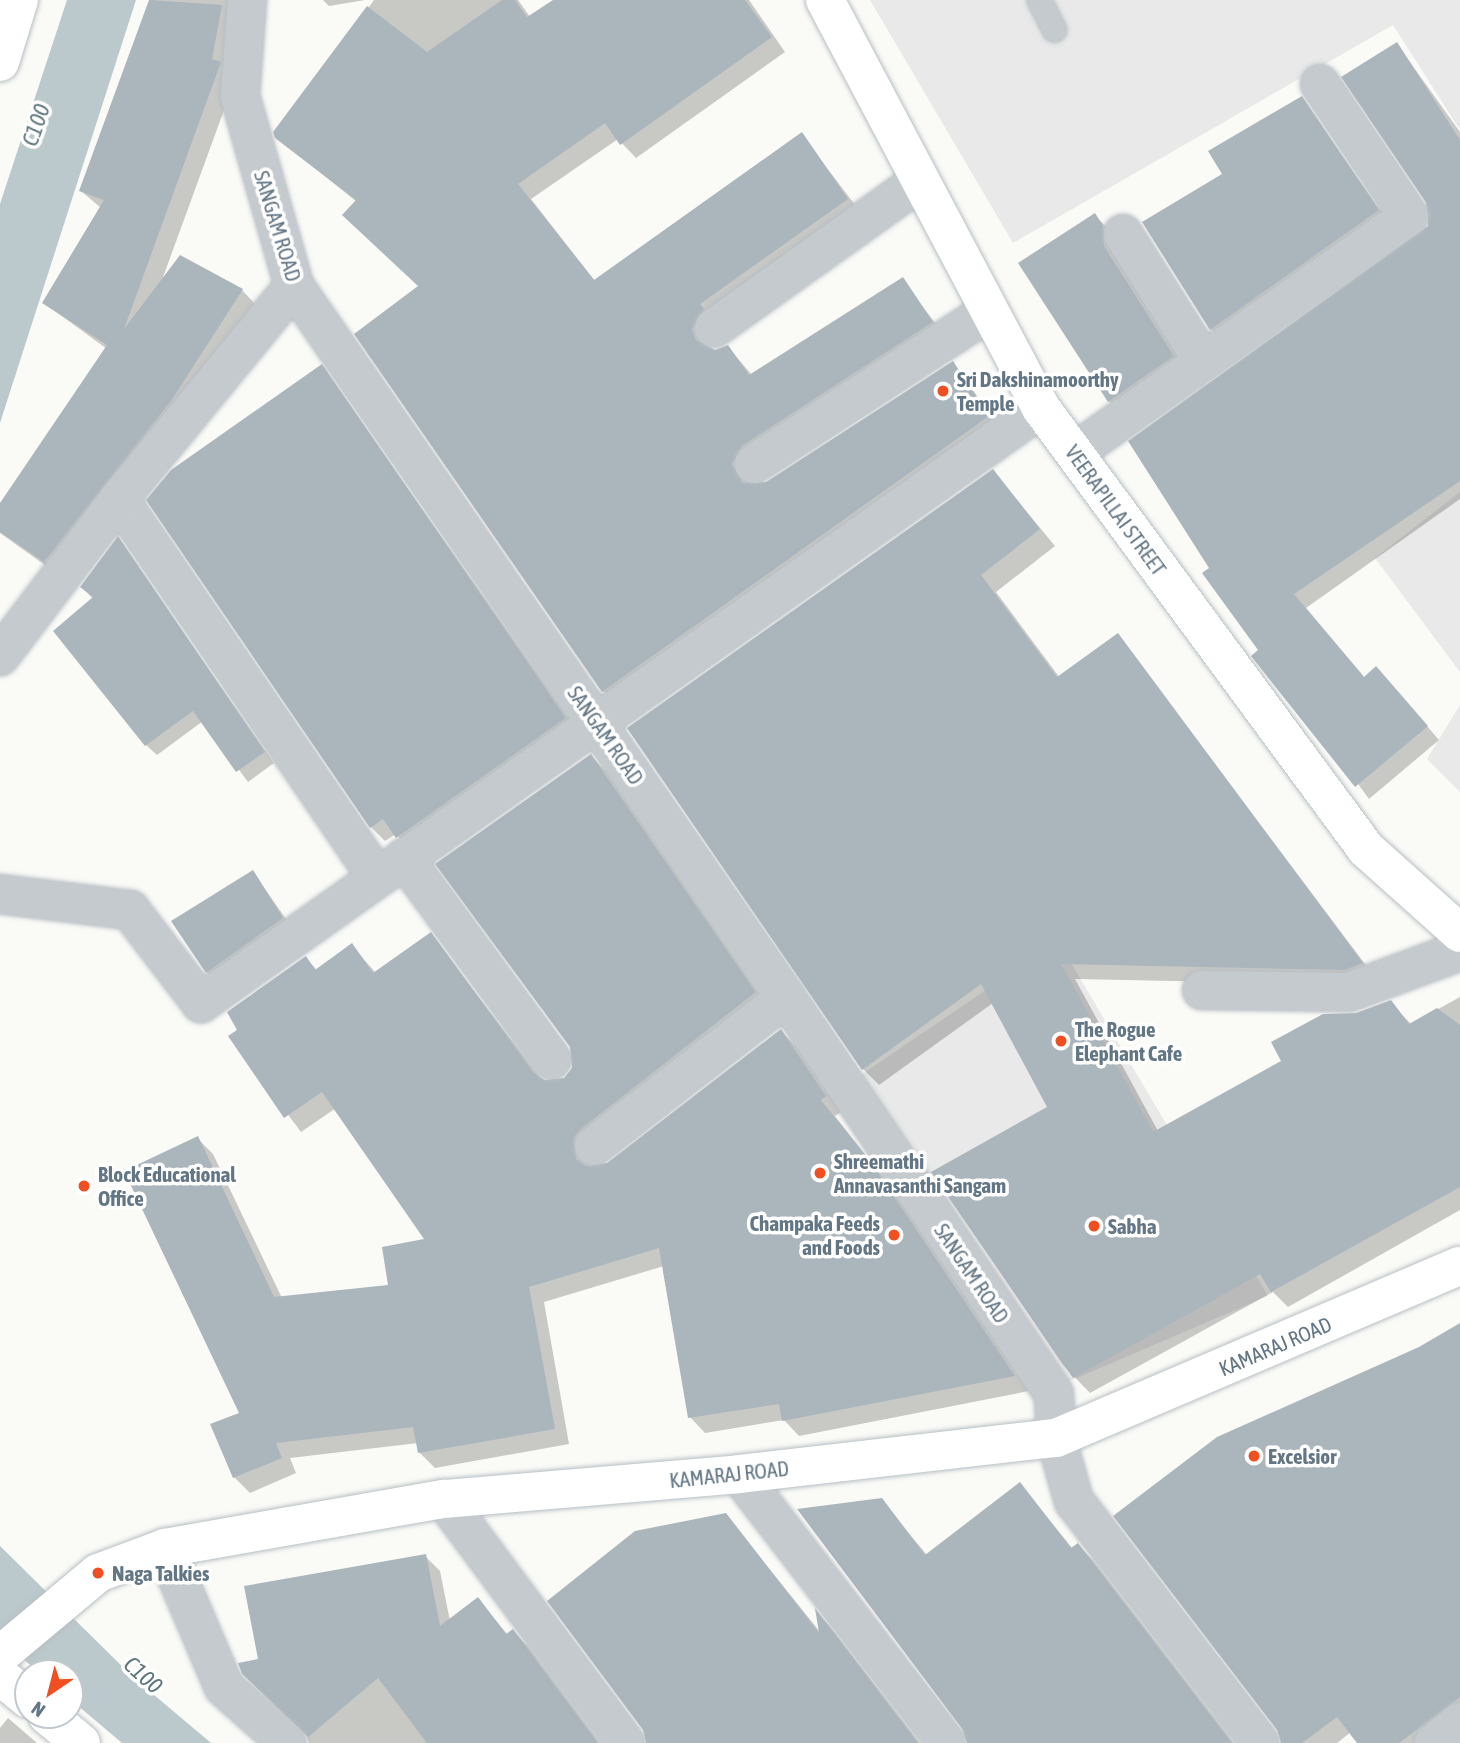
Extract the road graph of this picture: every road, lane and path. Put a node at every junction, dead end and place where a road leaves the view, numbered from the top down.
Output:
1 (19, 0) edge
2 (247, 0) edge
3 (825, 0) edge
4 (1039, 0) edge
5 (1054, 29) dead end
6 (0, 62) edge
7 (1320, 84) dead end
8 (920, 180) junction
9 (1123, 234) dead end
10 (294, 286) junction
11 (990, 312) junction
12 (714, 328) dead end
13 (1203, 361) junction
14 (1041, 408) junction
15 (1074, 453) junction
16 (754, 464) dead end
17 (119, 499) junction
18 (0, 656) edge
19 (597, 721) junction
20 (390, 868) junction
21 (0, 894) edge
22 (1460, 933) edge
23 (1460, 951) edge
24 (1202, 990) dead end
25 (786, 997) junction
26 (552, 1060) dead end
27 (594, 1146) dead end
28 (1460, 1266) edge
29 (1056, 1438) junction
30 (739, 1474) junction
31 (444, 1499) junction
32 (165, 1548) junction
33 (0, 1656) edge
34 (0, 1676) edge
35 (14, 1688) edge
36 (1460, 1722) edge
37 (64, 1729) edge
38 (81, 1743) edge
39 (287, 1743) edge
40 (625, 1743) edge
41 (946, 1743) edge
42 (1260, 1743) edge
43 (1434, 1743) edge

1 - 6 street
2 - 10 street, SANGAM ROAD
3 - 8 street, VEERAPILLAI STREET
4 - 5 lane
7 - 13 street
8 - 11 street, VEERAPILLAI STREET
8 - 12 street
9 - 13 street
10 - 17 street
10 - 19 street, SANGAM ROAD
11 - 14 street, VEERAPILLAI STREET
11 - 16 street
13 - 15 street
14 - 15 street, VEERAPILLAI STREET
14 - 19 street
15 - 22 street, VEERAPILLAI STREET
17 - 18 street
17 - 20 street
19 - 20 street
19 - 25 street, SANGAM ROAD
20 - 21 street
20 - 26 street
23 - 24 street
25 - 27 street
25 - 29 street, SANGAM ROAD
28 - 29 street, KAMARAJ ROAD
29 - 30 street, KAMARAJ ROAD
29 - 42 street, SANGAM ROAD
30 - 31 street, KAMARAJ ROAD
30 - 41 street
31 - 32 street, KAMARAJ ROAD
31 - 40 street
32 - 33 street, KAMARAJ ROAD
32 - 39 street
34 - 35 street
36 - 43 street
37 - 38 street

